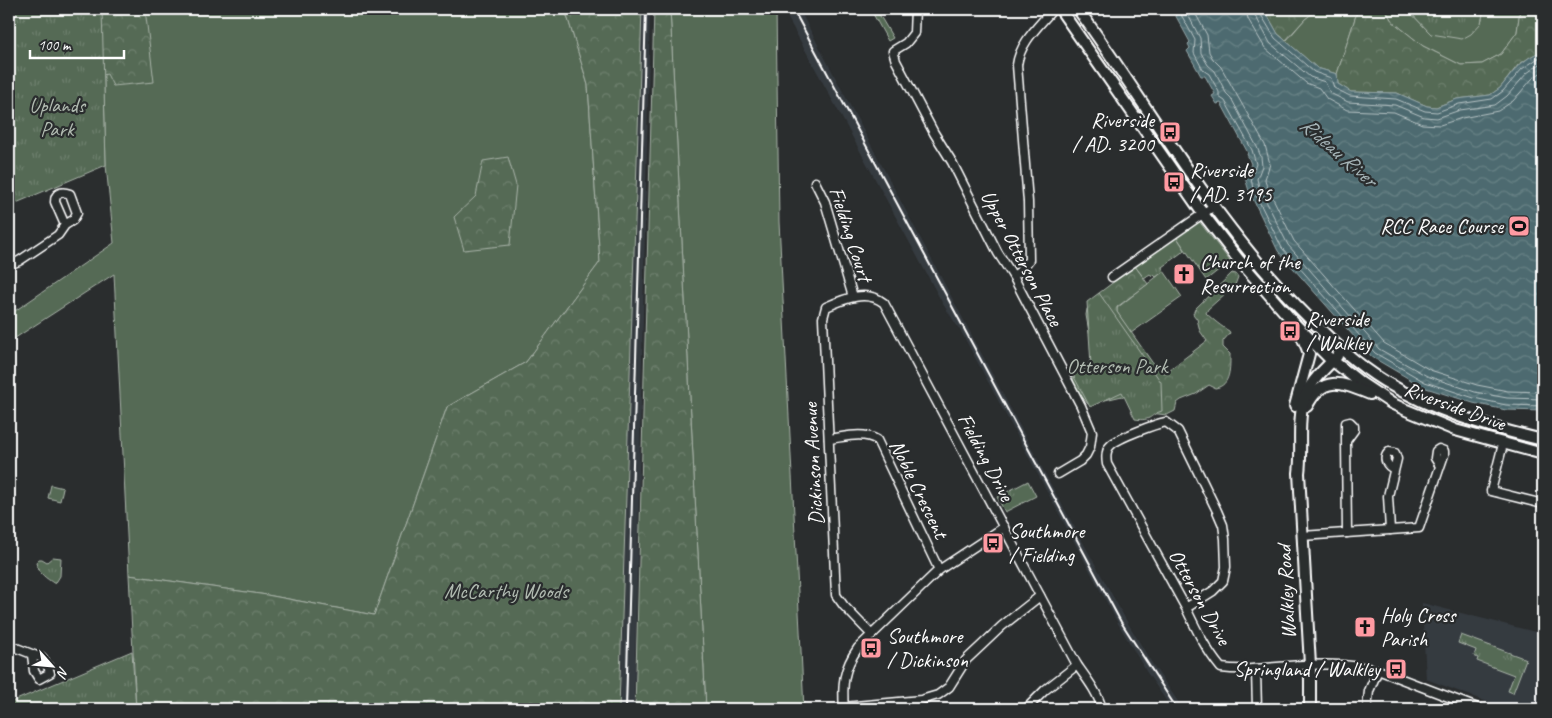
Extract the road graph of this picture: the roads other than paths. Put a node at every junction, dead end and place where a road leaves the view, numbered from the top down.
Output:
1 (915, 9) edge
2 (1053, 9) edge
3 (1060, 9) edge
4 (1081, 10) edge
5 (815, 182) dead end
6 (1214, 206) junction
7 (1203, 214) junction
8 (65, 224) dead end
9 (9, 265) edge
10 (1013, 276) junction
11 (1112, 277) dead end
12 (853, 297) junction
13 (1296, 325) junction
14 (1340, 348) junction
15 (1330, 359) junction
16 (1391, 403) junction
17 (1295, 406) junction
18 (1300, 434) junction
19 (829, 439) junction
20 (1543, 440) edge
21 (1346, 441) dead end
22 (1503, 444) junction
23 (1543, 454) edge
24 (1440, 466) dead end
25 (1394, 469) dead end
26 (1299, 473) junction
27 (1058, 474) dead end
28 (1543, 504) edge
29 (1004, 528) junction
30 (1390, 530) junction
31 (1347, 533) junction
32 (1302, 536) junction
33 (939, 570) junction
34 (1040, 596) junction
35 (1186, 608) junction
36 (872, 634) junction
37 (9, 645) edge
38 (32, 655) dead end
39 (1077, 665) junction
40 (1310, 665) junction
41 (1256, 670) junction
42 (1378, 670) junction
43 (844, 708) edge
44 (1026, 709) edge
45 (1102, 709) edge
46 (1257, 709) edge
47 (1310, 709) edge
48 (1366, 709) edge
49 (1480, 709) edge

1 - 10 street, Upper Otterson Place
2 - 10 street
3 - 7 main road, Riverside Drive
4 - 6 main road, Riverside Drive
5 - 12 street, Fielding Court
6 - 7 street
6 - 14 main road, Riverside Drive
7 - 11 street
7 - 13 main road, Riverside Drive
8 - 9 street
10 - 27 street, Upper Otterson Place
12 - 19 street, Dickinson Avenue
12 - 29 street, Fielding Drive
13 - 15 main road, Riverside Drive
13 - 17 main road
14 - 15 main road, Walkley Road
14 - 20 main road, Riverside Drive
15 - 16 main road, Riverside Drive
15 - 17 main road, Walkley Road
15 - 18 main road, Walkley Road
16 - 18 main road
16 - 22 main road, Riverside Drive
17 - 26 main road, Walkley Road
18 - 26 main road, Walkley Road
19 - 33 street, Noble Crescent
19 - 36 street, Dickinson Avenue
21 - 31 street
22 - 23 main road, Riverside Drive
22 - 28 street
24 - 30 street
25 - 30 street
26 - 32 main road, Walkley Road
29 - 33 street
29 - 34 street, Fielding Drive
30 - 31 street
31 - 32 street
32 - 40 main road, Walkley Road
33 - 36 street
34 - 39 street, Fielding Drive
34 - 43 street
35 - 35 street, Otterson Drive
35 - 41 street, Otterson Drive
36 - 43 street
37 - 38 street
39 - 44 street
39 - 45 street, Fielding Drive
40 - 41 street, Otterson Drive
40 - 42 street, Otterson Drive
40 - 47 main road, Walkley Road
41 - 46 street
42 - 48 street
42 - 49 street, Otterson Drive

